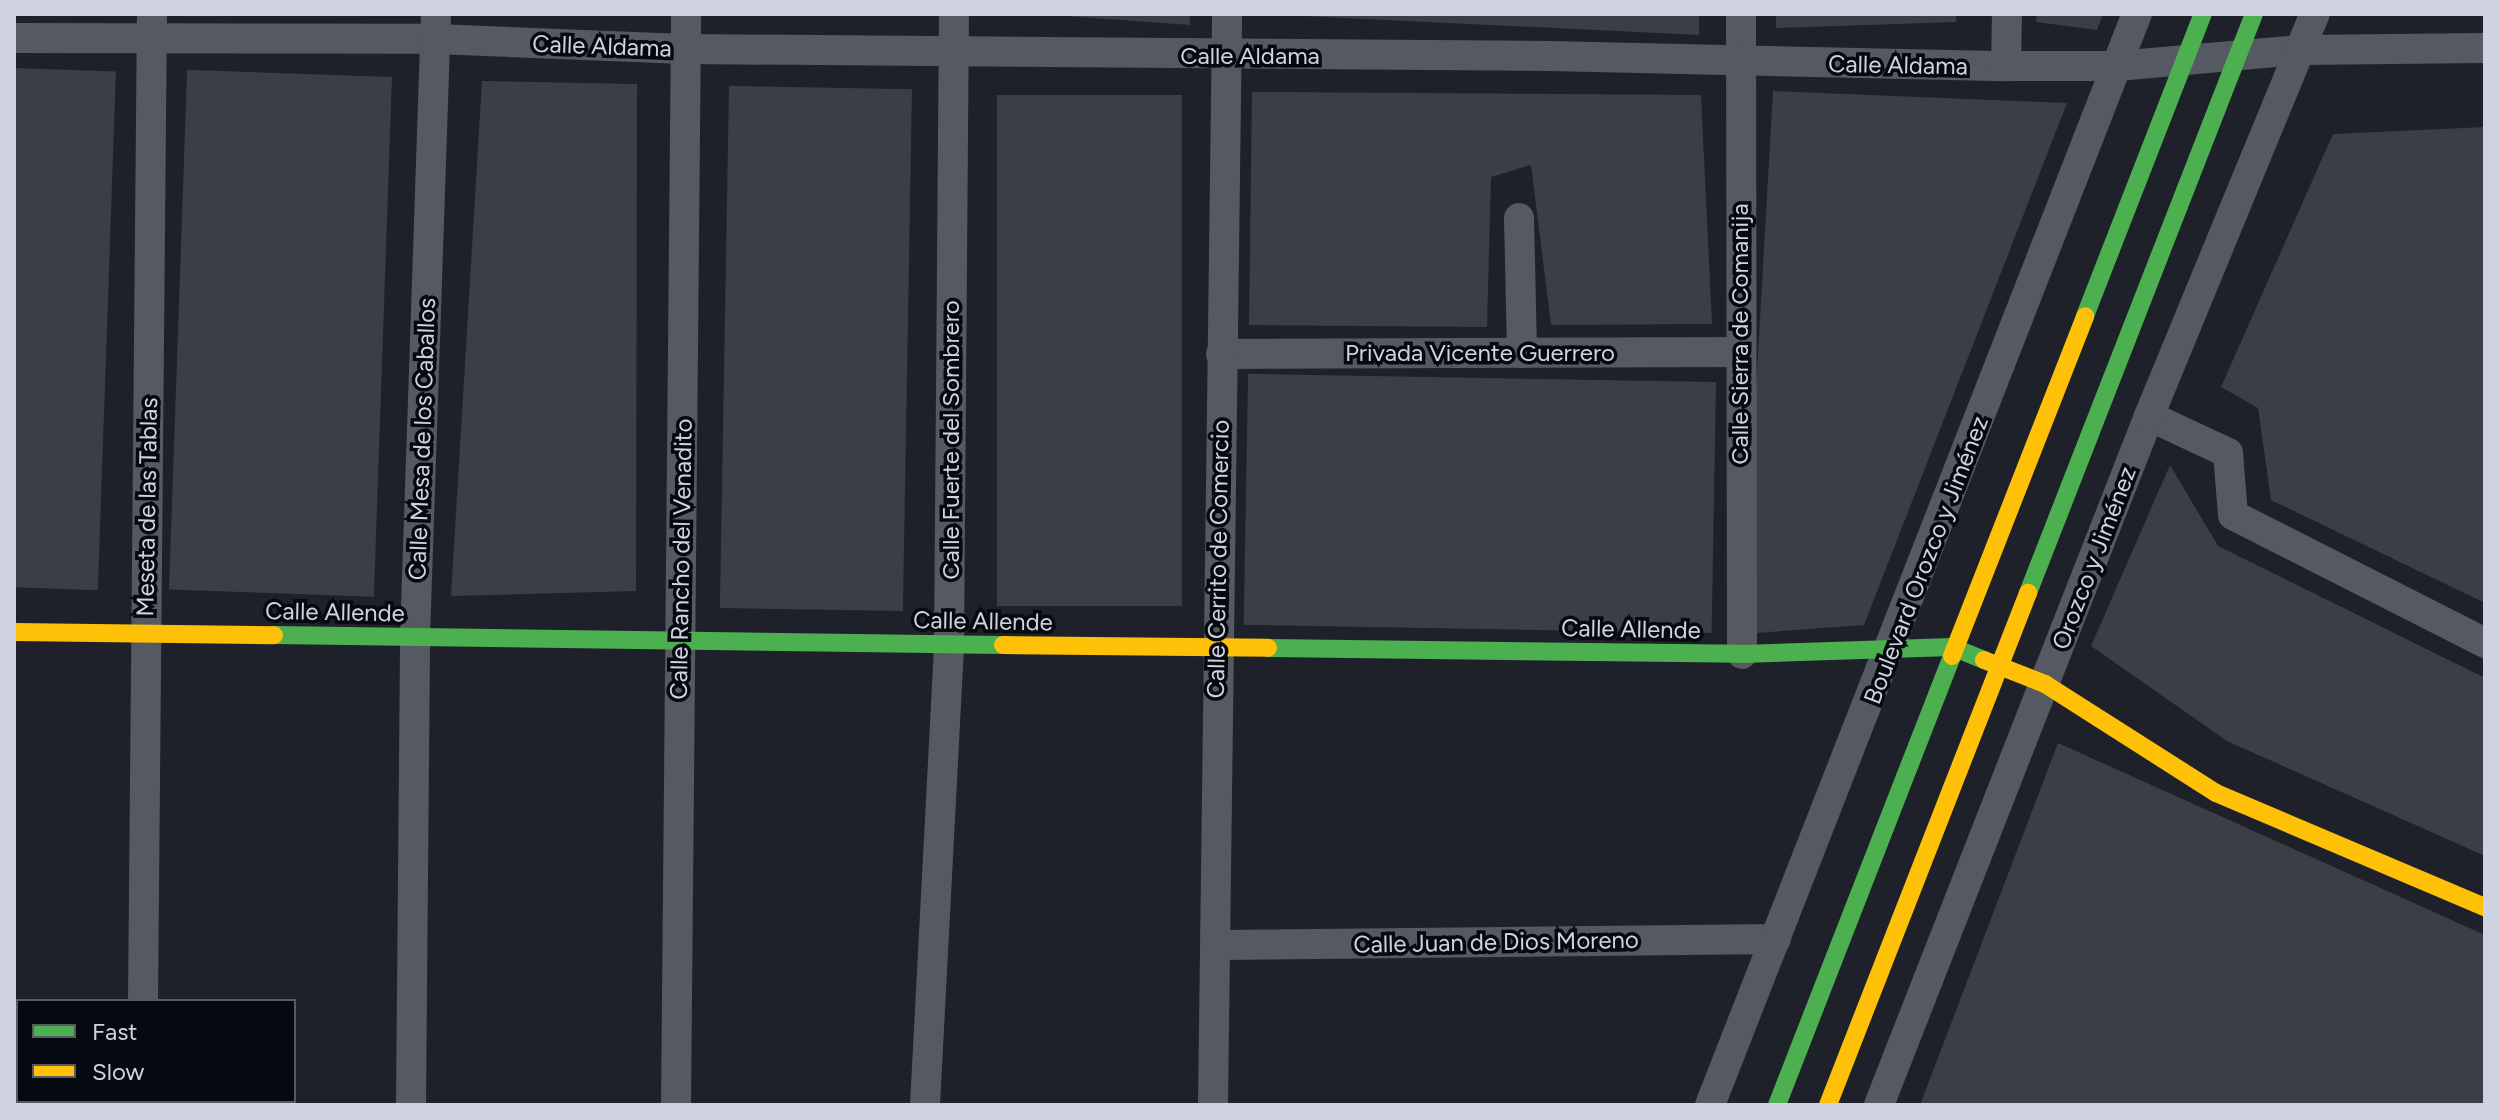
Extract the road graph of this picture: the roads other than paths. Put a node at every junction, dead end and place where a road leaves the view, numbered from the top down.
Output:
1 (686, 14) edge
2 (954, 14) edge
3 (1227, 14) edge
4 (1741, 14) edge
5 (2007, 14) edge
6 (2137, 14) edge
7 (2203, 14) edge
8 (2254, 14) edge
9 (2315, 14) edge
10 (436, 26) edge
11 (152, 27) edge
12 (14, 38) edge
13 (2485, 48) edge
14 (685, 49) junction
15 (2300, 50) junction
16 (954, 53) junction
17 (2237, 55) junction
18 (1226, 56) junction
19 (2186, 56) junction
20 (1740, 63) junction
21 (2006, 66) junction
22 (2117, 66) junction
23 (1519, 218) dead end
24 (1740, 352) junction
25 (1522, 353) junction
26 (1221, 354) junction
27 (2149, 416) junction
28 (14, 632) edge
29 (146, 633) junction
30 (415, 637) junction
31 (680, 642) junction
32 (2485, 643) edge
33 (949, 645) junction
34 (1952, 647) junction
35 (1216, 648) junction
36 (1892, 649) junction
37 (1742, 654) junction
38 (2003, 667) junction
39 (2045, 684) junction
40 (2485, 907) edge
41 (1776, 939) junction
42 (1216, 945) junction
43 (143, 999) edge
44 (411, 1105) edge
45 (676, 1105) edge
46 (925, 1105) edge
47 (1213, 1105) edge
48 (1710, 1105) edge
49 (1777, 1105) edge
50 (1828, 1105) edge
51 (1879, 1105) edge

1 - 14 street, Calle Rancho del Venadito
2 - 16 street, Calle Fuerte del Sombrero
3 - 18 street, Calle Cerrito de Comercio
4 - 20 street, Calle Sierra de Comanija
5 - 21 street
6 - 22 street, Boulevard Orozco y Jiménez
7 - 19 main road
8 - 17 main road, Orozco y Jiménez
9 - 15 street, Orozco y Jiménez
10 - 11 street, Calle Aldama
10 - 14 street, Calle Aldama
10 - 30 street, Calle Mesa de los Caballos
11 - 12 street, Calle Aldama
11 - 29 street, Meseta de las Tablas
13 - 15 street, Calle Aldama
14 - 16 street, Calle Aldama
14 - 31 street, Calle Rancho del Venadito
15 - 17 street, Calle Aldama
15 - 27 street, Orozco y Jiménez
16 - 18 street, Calle Aldama
16 - 33 street, Calle Fuerte del Sombrero
17 - 19 street, Calle Aldama
17 - 38 main road, Orozco y Jiménez
18 - 20 street, Calle Aldama
18 - 26 street, Calle Cerrito de Comercio
19 - 22 street, Calle Aldama
19 - 34 main road
20 - 21 street, Calle Aldama
20 - 24 street, Calle Sierra de Comanija
21 - 22 street, Calle Aldama
22 - 36 street, Boulevard Orozco y Jiménez
23 - 25 street
24 - 25 street, Privada Vicente Guerrero
24 - 37 street, Calle Sierra de Comanija
25 - 26 street, Privada Vicente Guerrero
26 - 35 street, Calle Cerrito de Comercio
27 - 32 street
27 - 39 street, Orozco y Jiménez
28 - 29 main road, Calle Allende
29 - 30 main road, Calle Allende
29 - 43 street, Meseta de las Tablas
30 - 31 main road, Calle Allende
30 - 44 street, Calle Mesa de los Caballos
31 - 33 main road, Calle Allende
31 - 45 street, Calle Rancho del Venadito
33 - 35 main road, Calle Allende
33 - 46 street, Calle Fuerte del Sombrero
34 - 36 main road, Calle Allende
34 - 38 main road
34 - 49 main road
35 - 37 main road, Calle Allende
35 - 42 street, Calle Cerrito de Comercio
36 - 37 main road, Calle Allende
36 - 41 street, Boulevard Orozco y Jiménez
38 - 39 main road
38 - 50 main road, Orozco y Jiménez
39 - 40 main road
39 - 51 street, Orozco y Jiménez
41 - 42 street, Calle Juan de Dios Moreno
41 - 48 street, Boulevard Orozco y Jiménez
42 - 47 street, Calle Cerrito de Comercio

